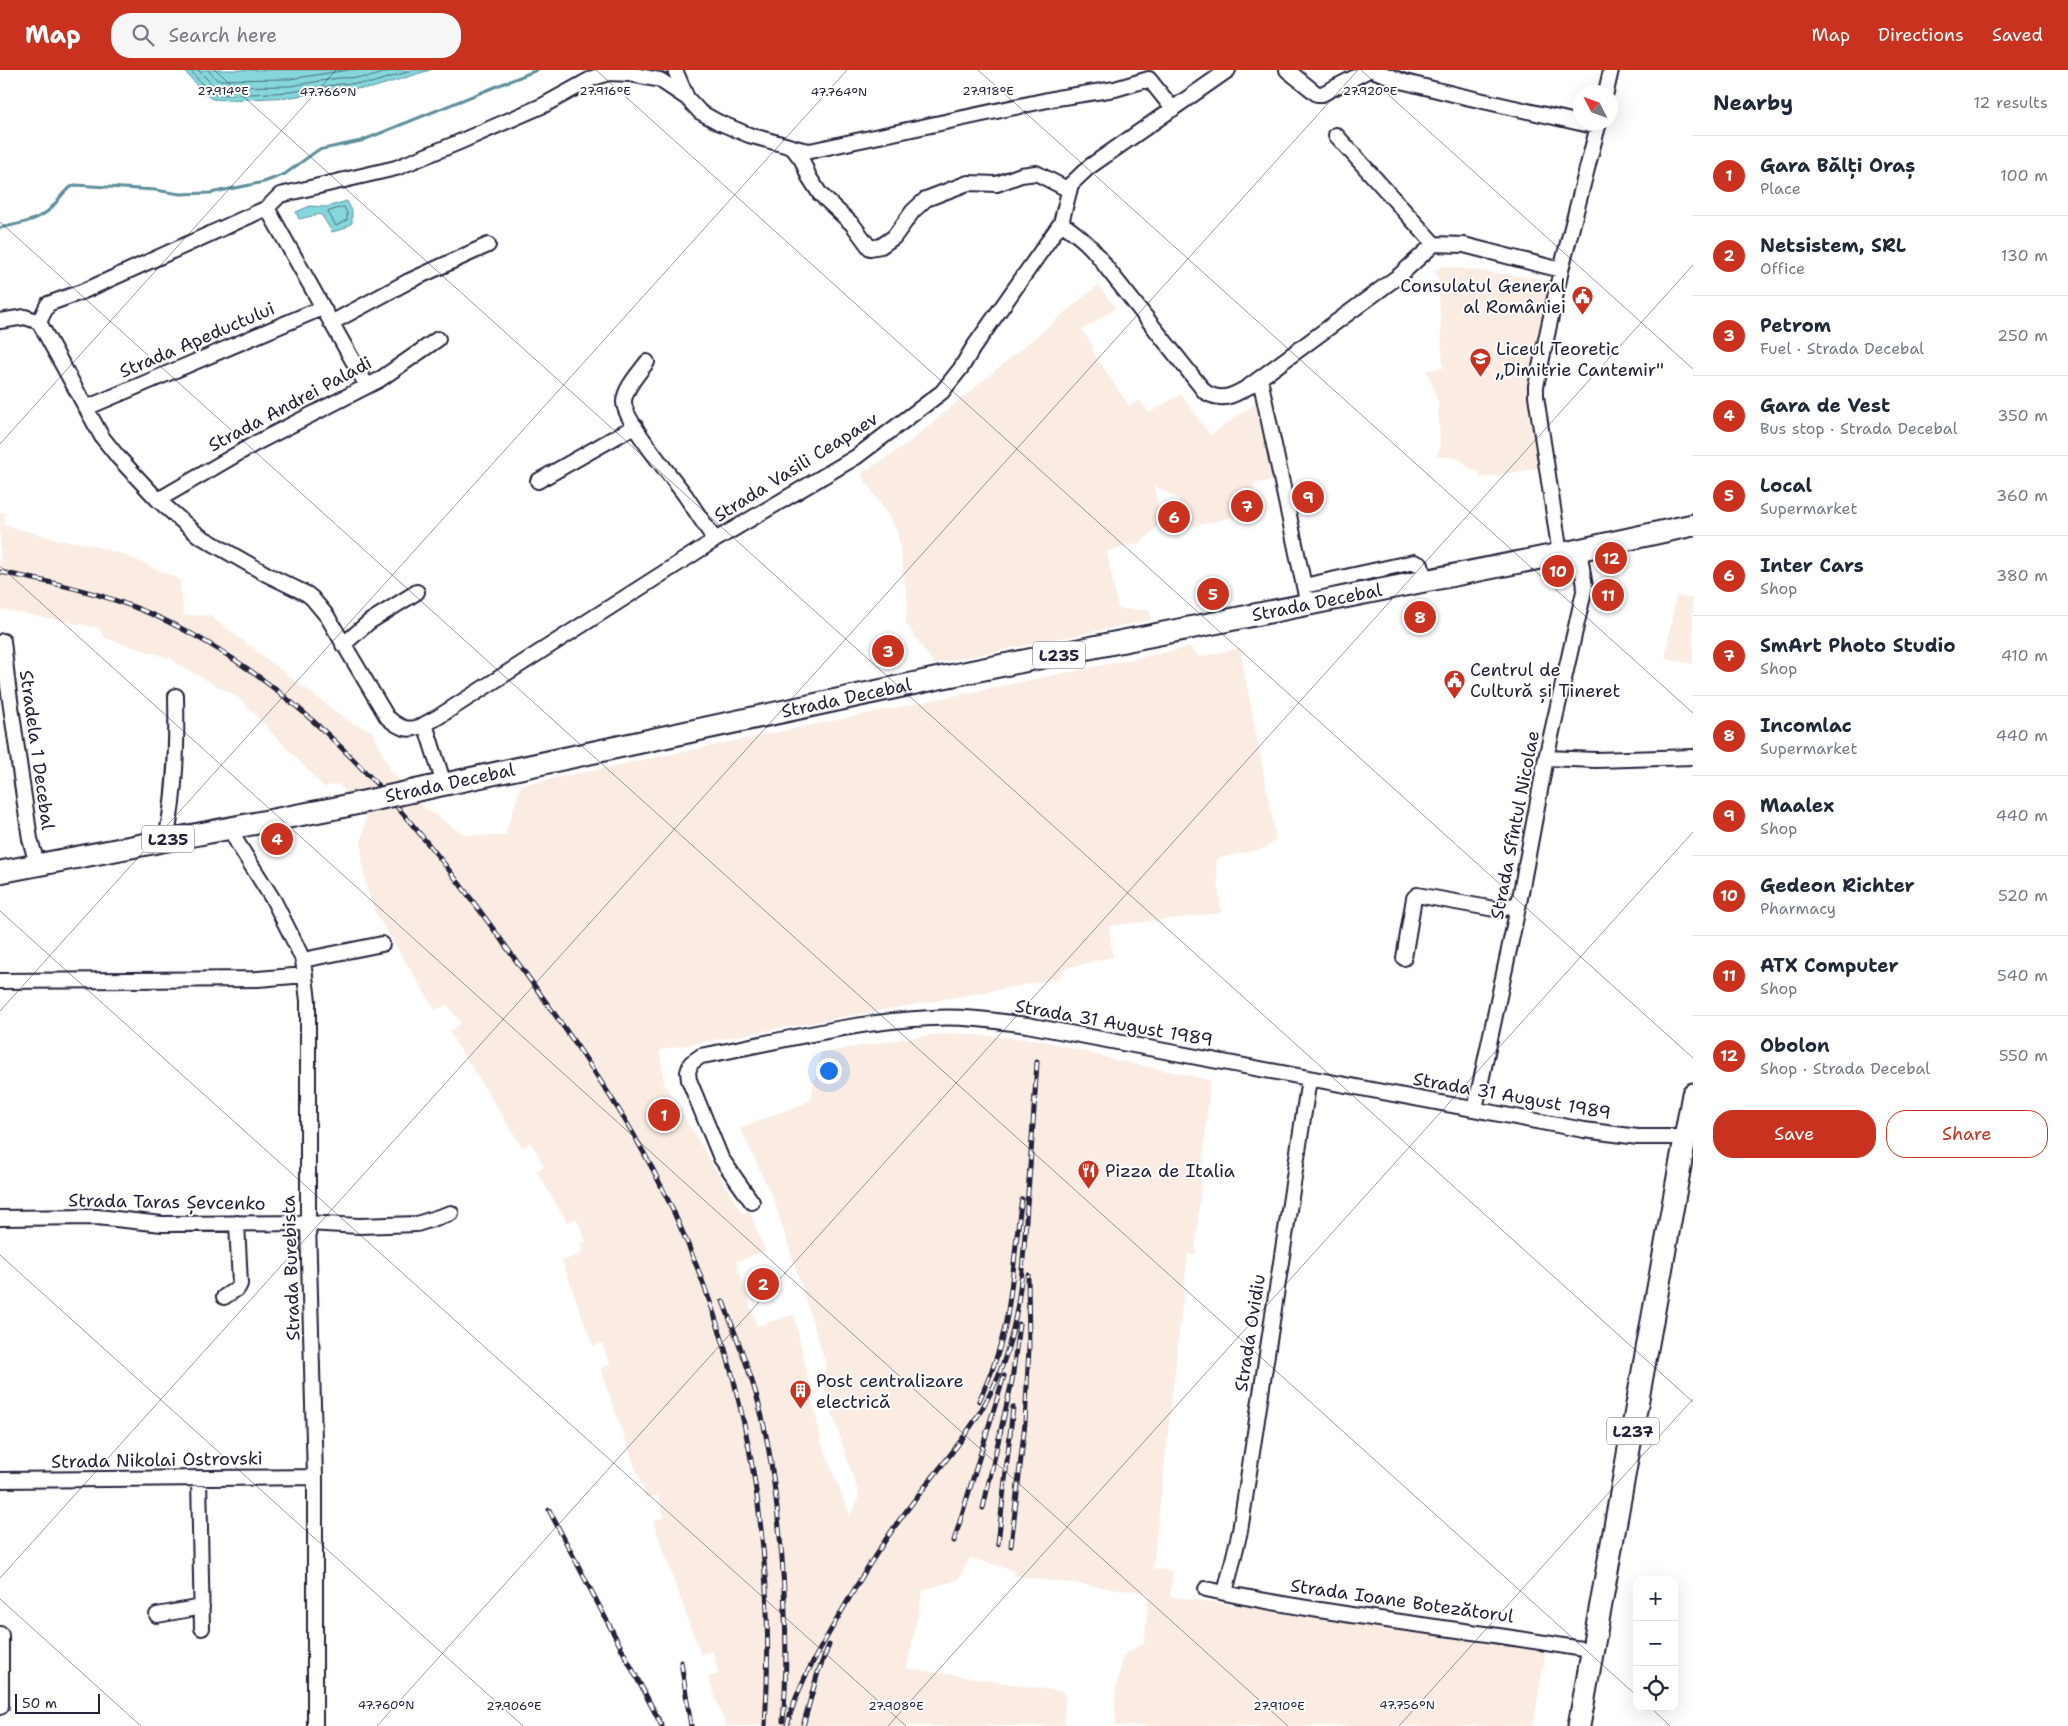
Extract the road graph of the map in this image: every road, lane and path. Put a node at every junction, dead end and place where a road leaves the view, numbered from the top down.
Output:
1 (675, 70) edge
2 (1228, 70) edge
3 (1287, 70) edge
4 (1370, 70) edge
5 (1611, 70) edge
6 (1151, 75) edge
7 (1608, 85) edge
8 (687, 98) junction
9 (1173, 109) junction
10 (1573, 119) edge
11 (1598, 130) edge
12 (1336, 135) dead end
13 (792, 146) junction
14 (1069, 190) junction
15 (267, 208) junction
16 (1061, 223) junction
17 (1434, 244) junction
18 (488, 245) dead end
19 (1561, 270) junction
20 (322, 308) junction
21 (0, 321) edge
22 (39, 322) junction
23 (332, 323) junction
24 (438, 339) dead end
25 (647, 362) dead end
26 (1260, 379) junction
27 (367, 386) junction
28 (86, 408) junction
29 (635, 426) junction
30 (538, 481) dead end
31 (158, 500) junction
32 (1693, 525) edge
33 (715, 540) junction
34 (1570, 552) junction
35 (417, 592) dead end
36 (1306, 595) junction
37 (3, 641) dead end
38 (343, 645) junction
39 (176, 696) dead end
40 (425, 724) junction
41 (1693, 757) edge
42 (1546, 758) junction
43 (435, 786) junction
44 (230, 828) junction
45 (166, 839) junction
46 (36, 864) junction
47 (0, 872) edge
48 (1519, 903) junction
49 (382, 944) dead end
50 (1404, 958) dead end
51 (302, 960) junction
52 (305, 975) junction
53 (0, 981) edge
54 (1309, 1079) junction
55 (1693, 1094) edge
56 (1476, 1109) junction
57 (1685, 1136) junction
58 (752, 1202) dead end
59 (451, 1213) dead end
60 (0, 1218) edge
61 (237, 1223) junction
62 (308, 1223) junction
63 (224, 1297) dead end
64 (315, 1477) junction
65 (199, 1478) junction
66 (0, 1480) edge
67 (1206, 1589) dead end
68 (1225, 1593) junction
69 (202, 1607) junction
70 (157, 1615) dead end
71 (202, 1628) dead end
72 (0, 1635) edge
73 (1594, 1651) junction
74 (0, 1706) edge
75 (315, 1726) edge
76 (1580, 1726) edge

1 - 8 street
2 - 9 street, Strada Vasili Ceapaev
3 - 4 street
4 - 10 street
5 - 7 street
6 - 9 street
6 - 13 street
8 - 13 street
8 - 15 street
9 - 14 street, Strada Vasili Ceapaev
11 - 19 street, Strada Sfîntul Nicolae
12 - 17 street
13 - 14 street
14 - 16 street, Strada Vasili Ceapaev
15 - 20 street
15 - 22 street
16 - 26 street
16 - 33 street, Strada Vasili Ceapaev
17 - 19 street
17 - 26 street
18 - 23 street
19 - 34 street, Strada Sfîntul Nicolae
20 - 23 street
20 - 28 street, Strada Apeductului
21 - 22 street
22 - 28 street
23 - 27 street
24 - 27 street, Strada Andrei Paladi
25 - 29 street
26 - 36 street
27 - 31 street, Strada Andrei Paladi
28 - 31 street
29 - 30 street
29 - 33 street
31 - 38 street
32 - 34 main road, Strada Decebal / L235
33 - 40 street, Strada Vasili Ceapaev
34 - 36 main road, Strada Decebal / L235
34 - 42 street, Strada Sfîntul Nicolae
35 - 38 street
36 - 43 main road, Strada Decebal / L235
37 - 46 street, Stradela 1 Decebal
38 - 40 street, Strada Vasili Ceapaev
39 - 45 street
40 - 43 street
41 - 42 street
42 - 48 street, Strada Sfîntul Nicolae
43 - 44 main road, Strada Decebal / L235, bridge
44 - 45 main road, Strada Decebal / L235
44 - 51 street, Strada Burebista
45 - 46 main road, Strada Decebal / L235
46 - 47 main road, Strada Decebal / L235
48 - 50 street
48 - 56 street, Strada Sfîntul Nicolae
49 - 51 street
51 - 52 street, Strada Burebista
52 - 53 street
52 - 62 street, Strada Burebista
54 - 56 street, Strada 31 August 1989
54 - 58 street, Strada 31 August 1989
54 - 68 street, Strada Ovidiu
55 - 57 main road, L237
56 - 57 street, Strada 31 August 1989
57 - 73 main road, L237
59 - 62 street, Strada Taras Șevcenko
60 - 61 street, Strada Taras Șevcenko
61 - 62 street, Strada Taras Șevcenko
61 - 63 street
62 - 64 street, Strada Burebista
64 - 65 street, Strada Nikolai Ostrovski
64 - 75 street, Strada Burebista
65 - 66 street, Strada Nikolai Ostrovski
65 - 69 street
67 - 68 street, Strada Ioane Botezătorul
68 - 73 street, Strada Ioane Botezătorul
69 - 70 street
69 - 71 street
72 - 74 street
73 - 76 main road, L237

